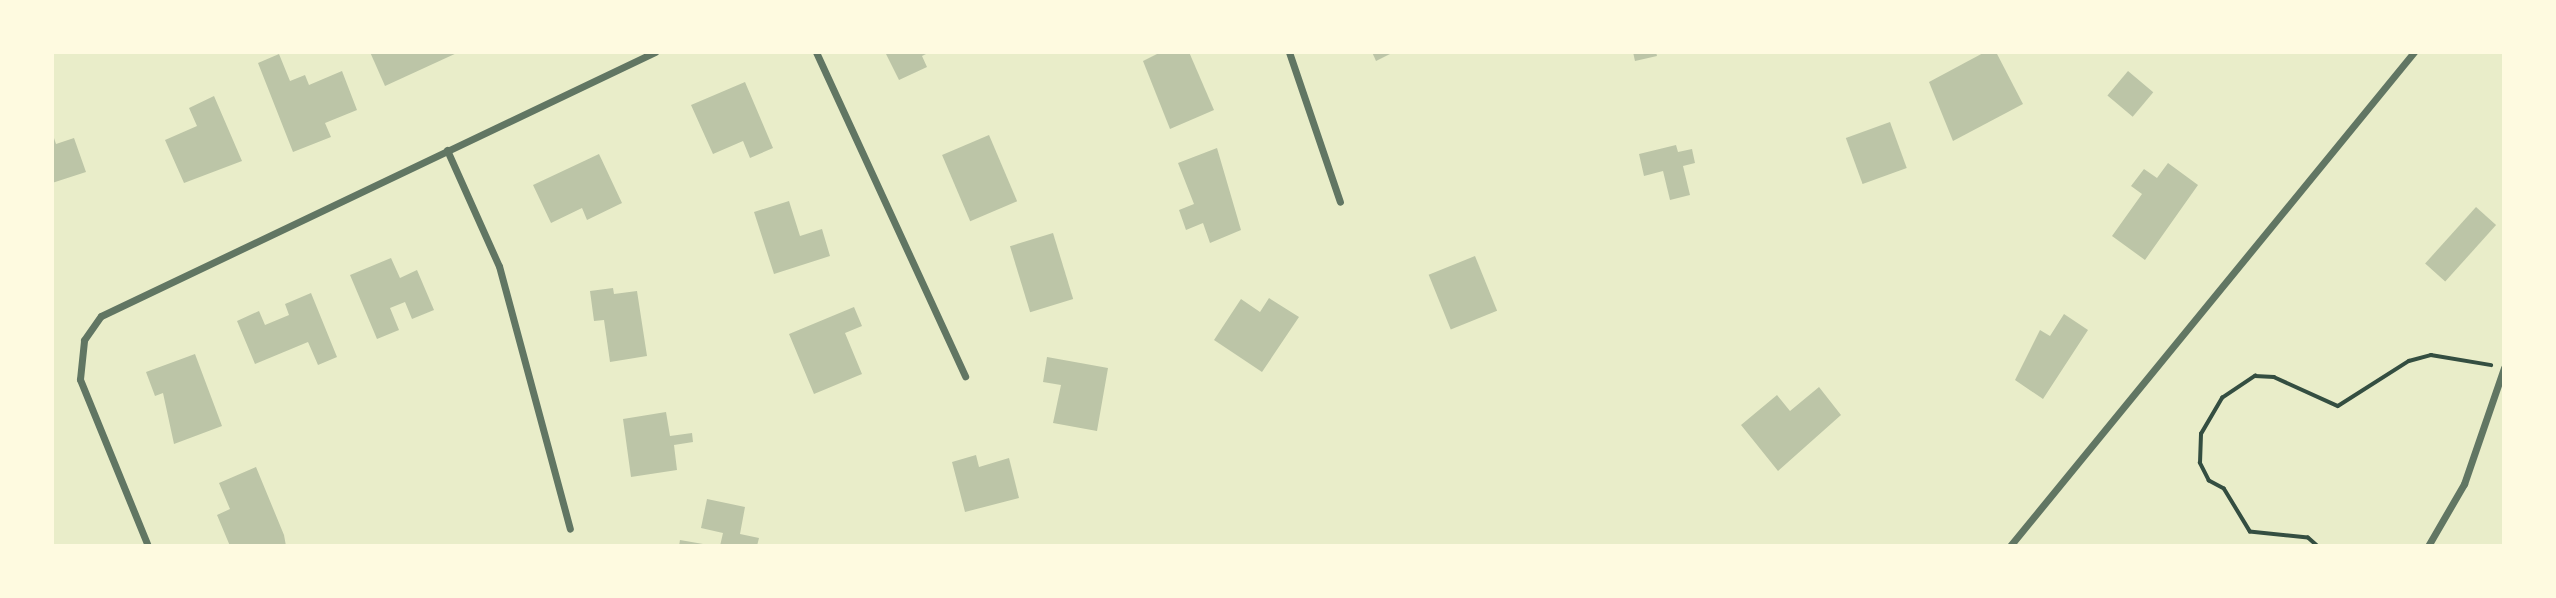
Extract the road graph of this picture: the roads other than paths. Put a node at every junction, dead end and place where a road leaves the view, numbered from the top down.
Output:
1 (655, 52) edge
2 (816, 52) edge
3 (1289, 52) edge
4 (2414, 52) edge
5 (447, 150) junction
6 (1340, 202) dead end
7 (2503, 369) edge
8 (965, 376) dead end
9 (570, 529) dead end
10 (148, 545) edge
11 (2010, 545) edge
12 (2428, 545) edge

1 - 5 street
2 - 8 street
3 - 6 street
4 - 11 street
5 - 9 street
5 - 10 street
7 - 12 street

